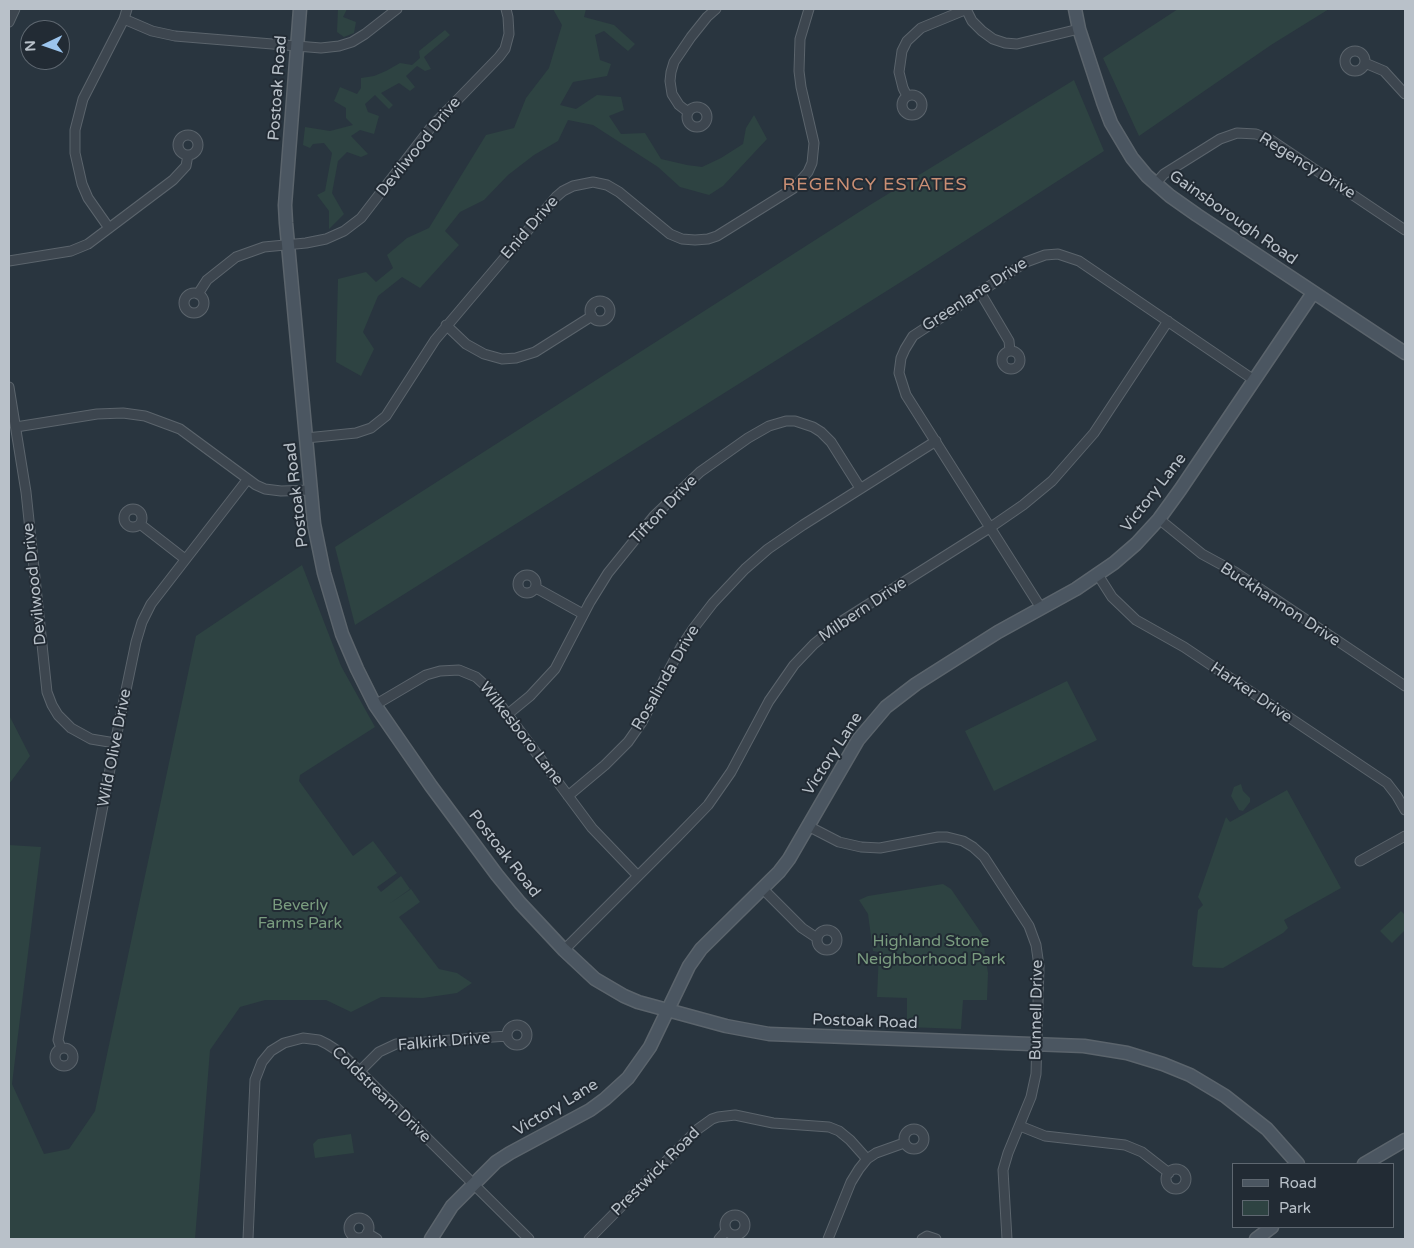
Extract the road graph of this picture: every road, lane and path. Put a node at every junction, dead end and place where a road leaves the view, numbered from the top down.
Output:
1 (15, 9) edge
2 (127, 9) edge
3 (300, 9) edge
4 (397, 9) edge
5 (506, 9) edge
6 (716, 9) edge
7 (809, 9) edge
8 (966, 9) edge
9 (1074, 9) edge
10 (124, 19) junction
11 (9, 22) edge
12 (1078, 30) junction
13 (298, 46) junction
14 (1365, 63) dead end
15 (1405, 94) edge
16 (907, 96) dead end
17 (688, 112) dead end
18 (188, 155) dead end
19 (1155, 184) junction
20 (109, 228) junction
21 (1405, 230) edge
22 (287, 245) junction
23 (9, 261) edge
24 (980, 292) junction
25 (1313, 293) junction
26 (198, 294) dead end
27 (592, 316) dead end
28 (1168, 321) junction
29 (446, 325) junction
30 (1010, 351) dead end
31 (1405, 353) edge
32 (1254, 380) junction
33 (9, 387) edge
34 (16, 427) junction
35 (306, 438) junction
36 (936, 441) junction
37 (247, 480) junction
38 (860, 488) junction
39 (311, 490) junction
40 (1159, 519) junction
41 (140, 524) dead end
42 (991, 528) junction
43 (185, 559) junction
44 (1098, 575) junction
45 (536, 588) dead end
46 (1040, 608) junction
47 (584, 614) junction
48 (1405, 686) edge
49 (376, 704) junction
50 (508, 714) junction
51 (115, 743) junction
52 (568, 796) junction
53 (1405, 810) edge
54 (808, 826) junction
55 (1405, 836) edge
56 (1360, 861) dead end
57 (638, 876) junction
58 (763, 889) junction
59 (817, 938) dead end
60 (564, 950) junction
61 (667, 1011) junction
62 (507, 1036) dead end
63 (1037, 1044) junction
64 (61, 1048) dead end
65 (360, 1071) junction
66 (1020, 1126) junction
67 (1405, 1140) edge
68 (904, 1143) dead end
69 (867, 1159) junction
70 (1297, 1163) edge
71 (1366, 1163) edge
72 (1169, 1173) dead end
73 (473, 1184) junction
74 (1271, 1228) edge
75 (726, 1231) dead end
76 (367, 1234) dead end
77 (248, 1239) edge
78 (377, 1239) edge
79 (431, 1239) edge
80 (529, 1239) edge
81 (589, 1239) edge
82 (718, 1239) edge
83 (828, 1239) edge
84 (922, 1239) edge
85 (936, 1239) edge
86 (1007, 1239) edge
87 (1256, 1239) edge

1 - 11 street
2 - 10 street
3 - 13 street, Postoak Road
4 - 13 street
5 - 22 street, Devilwood Drive
6 - 17 street
7 - 29 street, Enid Drive
8 - 12 street
8 - 16 street
9 - 12 street, Gainsborough Road
10 - 13 street
10 - 20 street
12 - 19 street, Gainsborough Road
13 - 22 street, Postoak Road
14 - 15 street
18 - 20 street
19 - 21 street, Regency Drive
19 - 25 street, Gainsborough Road
20 - 23 street
22 - 26 street, Devilwood Drive
22 - 35 street, Postoak Road
24 - 28 street, Greenlane Drive
24 - 30 street
24 - 36 street, Greenlane Drive
25 - 31 street, Gainsborough Road
25 - 32 street, Victory Lane
27 - 29 street
28 - 32 street, Greenlane Drive
28 - 42 street, Milbern Drive
29 - 35 street, Enid Drive
32 - 40 street, Victory Lane
33 - 34 street, Devilwood Drive
34 - 37 street
34 - 51 street, Devilwood Drive
35 - 39 street, Postoak Road
36 - 38 street, Rosalinda Drive
36 - 42 street, Greenlane Drive
37 - 39 street
37 - 43 street, Wild Olive Drive
38 - 47 street, Tifton Drive
38 - 52 street, Rosalinda Drive
39 - 49 street, Postoak Road
40 - 44 street, Victory Lane
40 - 48 street, Buckhannon Drive
41 - 43 street
42 - 46 street, Greenlane Drive
42 - 57 street, Milbern Drive
43 - 51 street, Wild Olive Drive
44 - 46 street, Victory Lane
44 - 53 street, Harker Drive
45 - 47 street
46 - 54 street, Victory Lane
47 - 50 street, Tifton Drive
49 - 50 street, Wilkesboro Lane
49 - 60 street, Postoak Road
50 - 52 street, Wilkesboro Lane
51 - 64 street, Wild Olive Drive
52 - 57 street, Wilkesboro Lane
54 - 58 street, Victory Lane
54 - 63 street, Bunnell Drive
55 - 56 street
57 - 60 street, Milbern Drive
58 - 59 street
58 - 61 street, Victory Lane
60 - 61 street, Postoak Road
61 - 63 street, Postoak Road
61 - 73 street, Victory Lane
62 - 65 street, Falkirk Drive
63 - 66 street, Bunnell Drive
63 - 70 street, Postoak Road
65 - 73 street, Coldstream Drive
65 - 77 street, Coldstream Drive
66 - 72 street
66 - 86 street, Bunnell Drive
67 - 71 street
68 - 69 street
69 - 81 street, Prestwick Road
69 - 83 street
73 - 79 street, Victory Lane
73 - 80 street, Coldstream Drive
74 - 87 street
75 - 82 street
76 - 78 street
84 - 85 street

